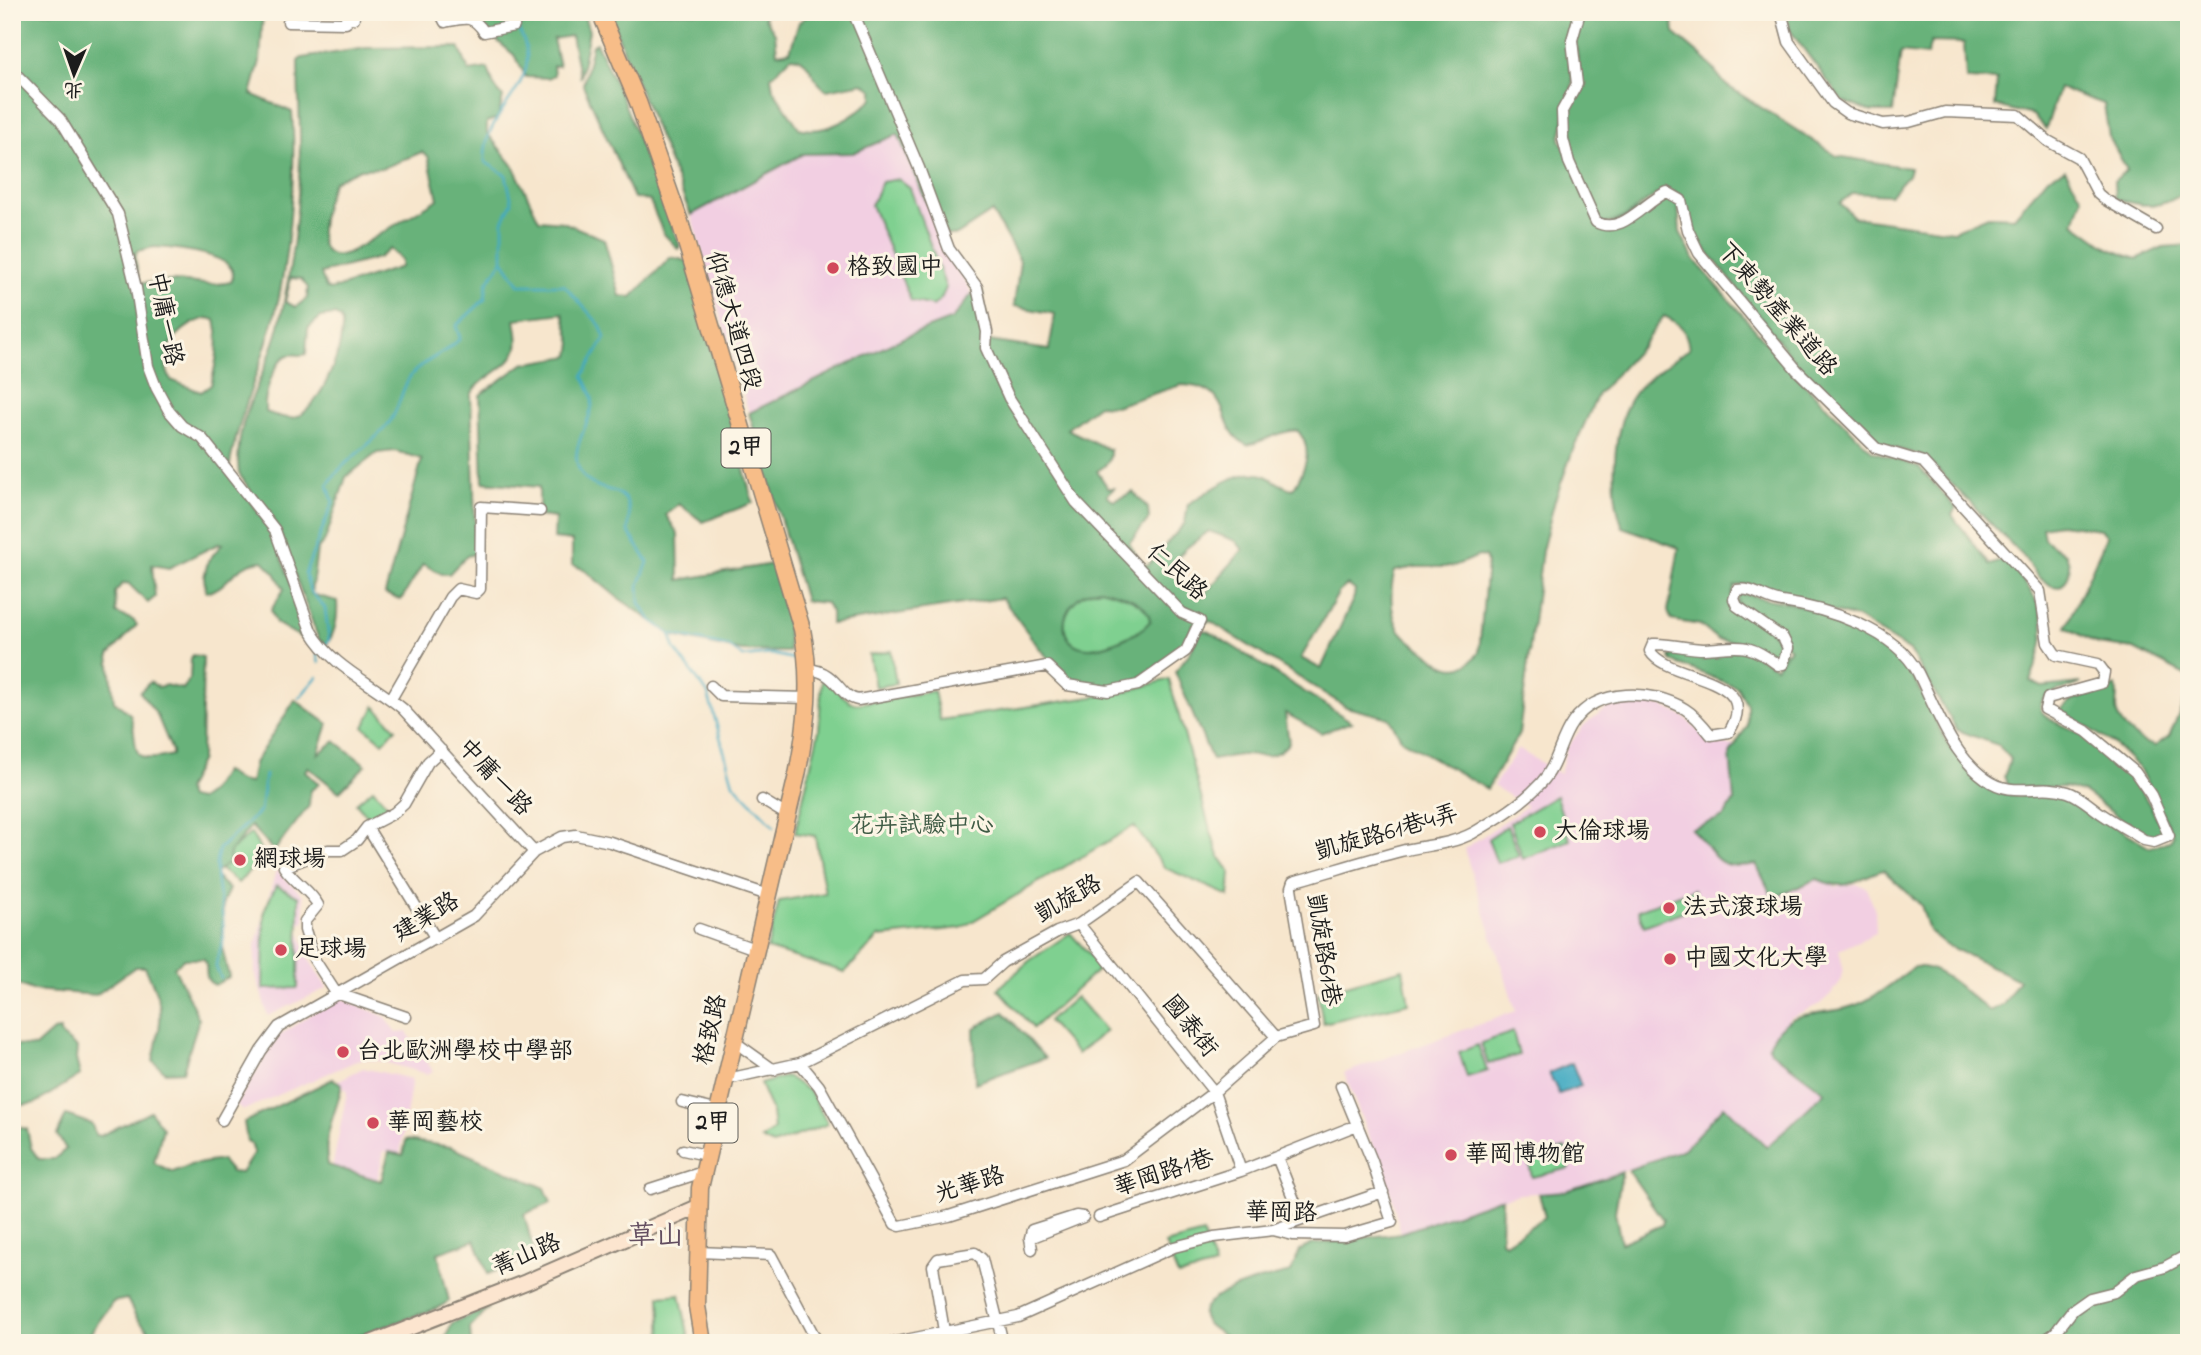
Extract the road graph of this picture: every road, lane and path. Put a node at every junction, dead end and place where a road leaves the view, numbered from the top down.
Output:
1 (353, 12) edge
2 (440, 12) edge
3 (600, 12) edge
4 (852, 12) edge
5 (1580, 12) edge
6 (1781, 12) edge
7 (288, 22) dead end
8 (514, 26) dead end
9 (12, 70) edge
10 (2156, 229) dead end
11 (540, 510) dead end
12 (808, 669) junction
13 (711, 686) dead end
14 (809, 698) junction
15 (391, 699) junction
16 (1711, 735) joint
17 (441, 750) junction
18 (762, 800) dead end
19 (787, 815) junction
20 (367, 827) junction
21 (534, 852) junction
22 (1293, 882) joint
23 (768, 895) junction
24 (1079, 924) junction
25 (699, 929) dead end
26 (436, 939) junction
27 (755, 949) junction
28 (336, 993) junction
29 (406, 1017) dead end
30 (1276, 1037) junction
31 (732, 1040) junction
32 (800, 1063) junction
33 (774, 1070) junction
34 (723, 1080) junction
35 (1341, 1086) dead end
36 (1214, 1092) junction
37 (682, 1102) dead end
38 (716, 1110) junction
39 (222, 1120) dead end
40 (1357, 1125) junction
41 (683, 1150) dead end
42 (706, 1155) junction
43 (1278, 1157) junction
44 (1241, 1171) junction
45 (703, 1172) junction
46 (650, 1189) dead end
47 (1383, 1192) junction
48 (698, 1207) junction
49 (1099, 1217) dead end
50 (1302, 1220) junction
51 (1273, 1230) junction
52 (698, 1252) junction
53 (2189, 1254) edge
54 (997, 1320) junction
55 (944, 1331) junction
56 (371, 1343) edge
57 (704, 1343) edge
58 (818, 1343) edge
59 (891, 1343) edge
60 (1003, 1343) edge
61 (2041, 1343) edge

1 - 7 street
2 - 8 street
3 - 12 main road, 仰德大道四段 / 2甲
4 - 12 street, 仁民路
5 - 16 street, 下東勢產業道路
6 - 10 street
9 - 15 street, 中庸一路
11 - 15 street
12 - 14 main road, 仰德大道四段 / 2甲
13 - 14 street
14 - 19 main road, 仰德大道四段 / 2甲
15 - 17 street, 中庸一路
16 - 22 street, 凱旋路61巷4弄
17 - 20 street
17 - 21 street, 中庸一路
18 - 19 street
19 - 23 main road, 仰德大道四段 / 2甲
20 - 26 street
20 - 28 street
21 - 23 street, 建業路
21 - 26 street, 建業路
22 - 30 street, 凱旋路61巷
23 - 27 main road, 格致路 / 2甲
24 - 30 street, 凱旋路
24 - 32 street, 凱旋路
24 - 36 street, 國泰街
25 - 27 street
26 - 28 street, 建業路
27 - 31 main road, 格致路 / 2甲
28 - 29 street
28 - 39 street, 建業路
30 - 36 street, 光華路
31 - 33 street
31 - 34 main road, 格致路 / 2甲
32 - 33 street
32 - 36 street, 光華路
33 - 34 street
34 - 38 main road, 格致路 / 2甲
35 - 40 street, 華岡路
36 - 44 street, 國泰街
37 - 38 street
38 - 42 main road, 格致路 / 2甲
40 - 43 street, 華岡路1巷
40 - 47 street, 華岡路
41 - 42 street
42 - 45 main road, 格致路 / 2甲
43 - 44 street, 華岡路1巷
43 - 50 street
44 - 49 street, 華岡路1巷
45 - 46 street
45 - 48 main road, 格致路 / 2甲
47 - 50 street
47 - 51 street, 華岡路
48 - 52 main road, 格致路 / 2甲
48 - 56 street, 菁山路
50 - 51 street
51 - 54 street, 華岡路
52 - 57 main road, 格致路 / 2甲
52 - 58 street
53 - 61 street
54 - 55 street, 華岡路
54 - 55 street
54 - 60 street
55 - 59 street, 華岡路

